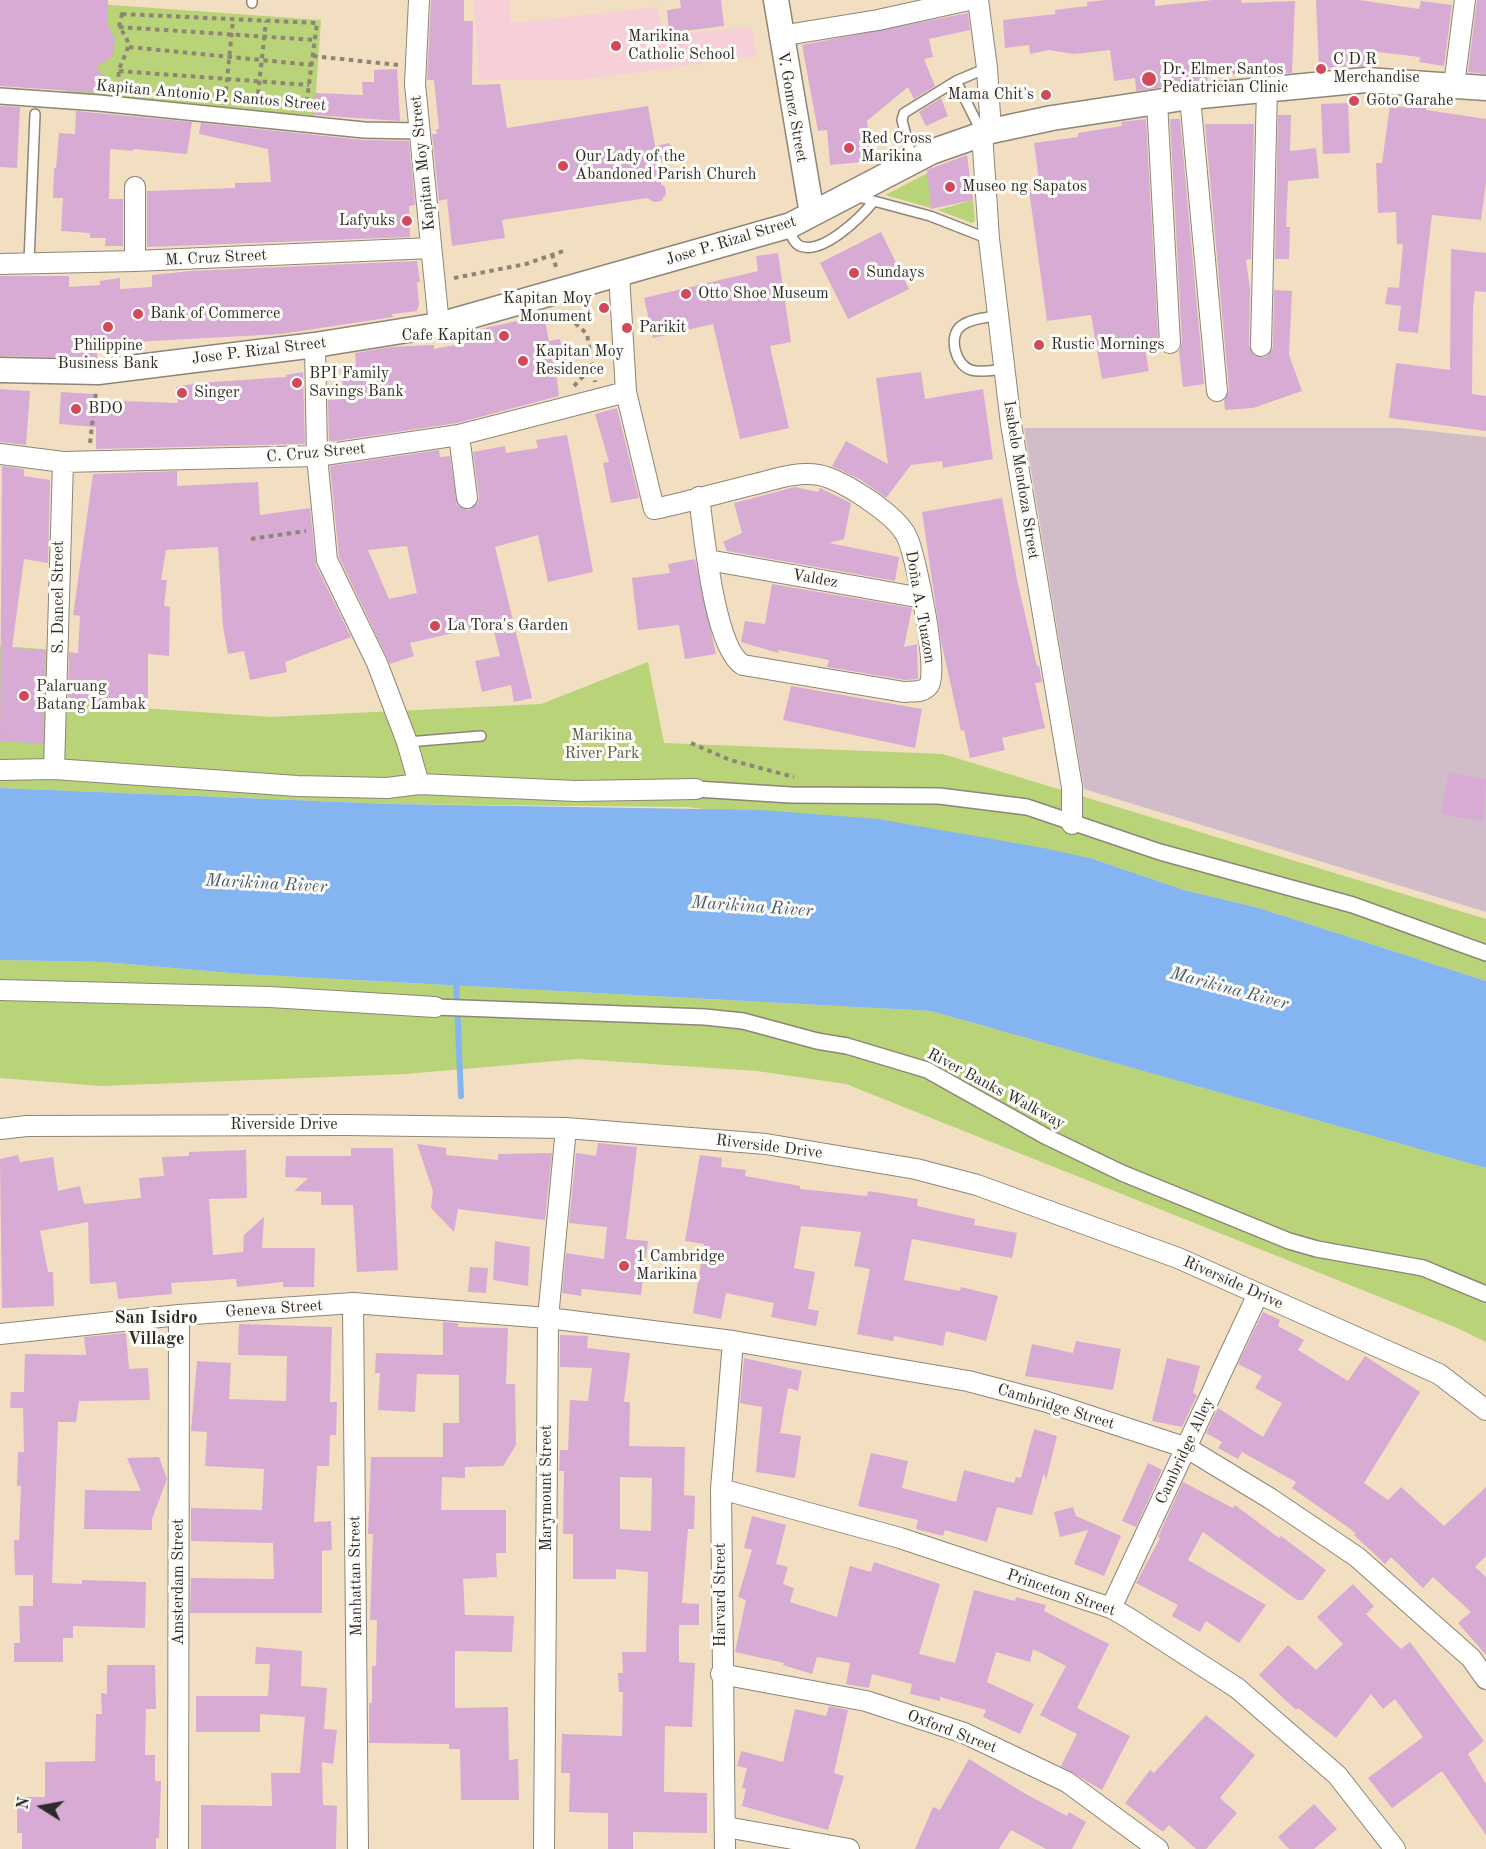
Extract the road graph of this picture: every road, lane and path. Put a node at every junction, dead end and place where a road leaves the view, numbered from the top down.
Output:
1 (419, 0) edge
2 (776, 0) edge
3 (969, 0) edge
4 (978, 0) edge
5 (1465, 0) edge
6 (233, 20) junction
7 (266, 21) junction
8 (119, 27) junction
9 (232, 35) junction
10 (780, 36) junction
11 (264, 37) junction
12 (315, 40) junction
13 (129, 47) junction
14 (313, 56) junction
15 (229, 57) junction
16 (262, 60) junction
17 (312, 65) junction
18 (414, 66) junction
19 (987, 68) junction
20 (120, 72) junction
21 (227, 79) junction
22 (956, 81) junction
23 (260, 82) junction
24 (309, 85) junction
25 (1454, 85) junction
26 (1267, 88) junction
27 (1486, 88) edge
28 (0, 96) edge
29 (1190, 97) junction
30 (225, 101) junction
31 (1157, 102) junction
32 (257, 104) junction
33 (35, 114) dead end
34 (418, 131) junction
35 (986, 132) junction
36 (912, 160) junction
37 (135, 187) dead end
38 (847, 194) junction
39 (874, 201) junction
40 (812, 214) junction
41 (787, 226) junction
42 (989, 239) junction
43 (431, 248) junction
44 (566, 250) dead end
45 (552, 254) junction
46 (135, 261) junction
47 (29, 262) junction
48 (0, 264) edge
49 (620, 274) junction
50 (560, 278) dead end
51 (452, 279) dead end
52 (562, 311) dead end
53 (998, 315) junction
54 (439, 325) junction
55 (1170, 343) dead end
56 (315, 345) junction
57 (1260, 346) dead end
58 (1004, 369) junction
59 (0, 370) edge
60 (98, 372) junction
61 (1216, 391) dead end
62 (626, 392) junction
63 (599, 401) junction
64 (459, 435) junction
65 (0, 454) edge
66 (317, 456) junction
67 (63, 462) junction
68 (88, 462) junction
69 (699, 497) junction
70 (467, 498) dead end
71 (324, 528) junction
72 (251, 539) dead end
73 (708, 560) junction
74 (922, 598) junction
75 (481, 736) dead end
76 (407, 742) junction
77 (691, 743) dead end
78 (755, 765) dead end
79 (54, 769) junction
80 (0, 770) edge
81 (419, 784) junction
82 (696, 789) joint
83 (1072, 824) junction
84 (1486, 953) edge
85 (0, 990) edge
86 (435, 1007) joint
87 (566, 1128) junction
88 (0, 1129) edge
89 (1258, 1294) junction
90 (1486, 1294) edge
91 (353, 1303) junction
92 (179, 1315) junction
93 (548, 1318) junction
94 (0, 1334) edge
95 (733, 1341) junction
96 (1486, 1410) edge
97 (1187, 1448) junction
98 (721, 1489) junction
99 (1111, 1608) junction
100 (721, 1674) junction
101 (1486, 1679) edge
102 (726, 1827) junction
103 (178, 1849) edge
104 (358, 1849) edge
105 (544, 1849) edge
106 (725, 1849) edge
107 (849, 1849) edge
108 (1158, 1849) edge
109 (1395, 1849) edge

1 - 18 street, Kapitan Moy Street
2 - 10 street, V. Gomez Street
3 - 10 street
4 - 19 street, Isabelo Mendoza Street
5 - 25 street
6 - 7 path
6 - 8 path
6 - 9 path
7 - 11 path
7 - 12 path
8 - 9 path
8 - 13 path
9 - 11 path
9 - 15 path
10 - 40 street, V. Gomez Street
11 - 12 path
11 - 16 path
12 - 14 path
13 - 15 path
13 - 20 path
14 - 17 path
14 - 18 path
15 - 16 path
15 - 21 path
16 - 17 path
16 - 23 path
17 - 24 path
18 - 34 street, Kapitan Moy Street
19 - 22 lane
19 - 35 street, Isabelo Mendoza Street
20 - 21 path
20 - 30 path
21 - 23 path
21 - 30 path
22 - 35 lane
22 - 36 lane
23 - 24 path
23 - 32 path
24 - 32 path
25 - 26 street, Jose P. Rizal Street
25 - 27 street, Jose P. Rizal Street
26 - 29 street, Jose P. Rizal Street
26 - 57 street
28 - 34 street, Kapitan Antonio P. Santos Street
29 - 31 street, Jose P. Rizal Street
29 - 61 street
30 - 32 path
31 - 35 street, Jose P. Rizal Street
31 - 55 street
33 - 47 lane
34 - 43 street, Kapitan Moy Street
35 - 36 street, Jose P. Rizal Street
35 - 42 street, Isabelo Mendoza Street
36 - 38 street, Jose P. Rizal Street
37 - 46 street
38 - 39 lane
38 - 40 street, Jose P. Rizal Street
39 - 41 lane
39 - 42 lane
40 - 41 street, Jose P. Rizal Street
41 - 49 street, Jose P. Rizal Street
42 - 53 street, Isabelo Mendoza Street
43 - 46 street, M. Cruz Street
43 - 54 street, Kapitan Moy Street
44 - 45 path
45 - 50 path
45 - 51 path
46 - 47 street, M. Cruz Street
47 - 48 street, M. Cruz Street
49 - 54 street, Jose P. Rizal Street
49 - 62 street
52 - 63 path
53 - 58 street, Isabelo Mendoza Street
53 - 58 lane
54 - 56 street, Jose P. Rizal Street
56 - 60 street, Jose P. Rizal Street
56 - 66 street
58 - 83 street, Isabelo Mendoza Street
59 - 60 street, Jose P. Rizal Street
60 - 68 path
62 - 63 street, C. Cruz Street
62 - 69 street, Doña A. Tuazon
63 - 64 street, C. Cruz Street
64 - 66 street, C. Cruz Street
64 - 70 street
65 - 67 street, C. Cruz Street
66 - 68 street, C. Cruz Street
66 - 71 street
67 - 68 street, C. Cruz Street
67 - 79 street, S. Dancel Street
69 - 73 street, Doña A. Tuazon
69 - 74 street, Doña A. Tuazon
71 - 72 path
71 - 76 street
73 - 74 street, Valdez
73 - 74 street, Doña A. Tuazon
75 - 76 lane
76 - 81 street
77 - 78 path
79 - 80 street
79 - 81 street
81 - 82 street
82 - 83 street
83 - 84 street
85 - 86 street
86 - 90 street, River Banks Walkway
87 - 88 street, Riverside Drive
87 - 89 street, Riverside Drive
87 - 93 street, Marymount Street
89 - 96 street, Riverside Drive
89 - 97 street, Cambridge Alley
91 - 92 street, Geneva Street
91 - 93 street, Geneva Street
91 - 104 street, Manhattan Street
92 - 94 street, Geneva Street
92 - 103 street, Amsterdam Street
93 - 95 street, Cambridge Street
93 - 105 street, Marymount Street
95 - 97 street, Cambridge Street
95 - 98 street, Harvard Street
97 - 99 street, Cambridge Alley
97 - 101 street, Cambridge Street
98 - 99 street, Princeton Street
98 - 100 street, Harvard Street
99 - 109 street, Princeton Street
100 - 102 street, Harvard Street
100 - 108 street, Oxford Street
102 - 106 street, Harvard Street
102 - 107 street

